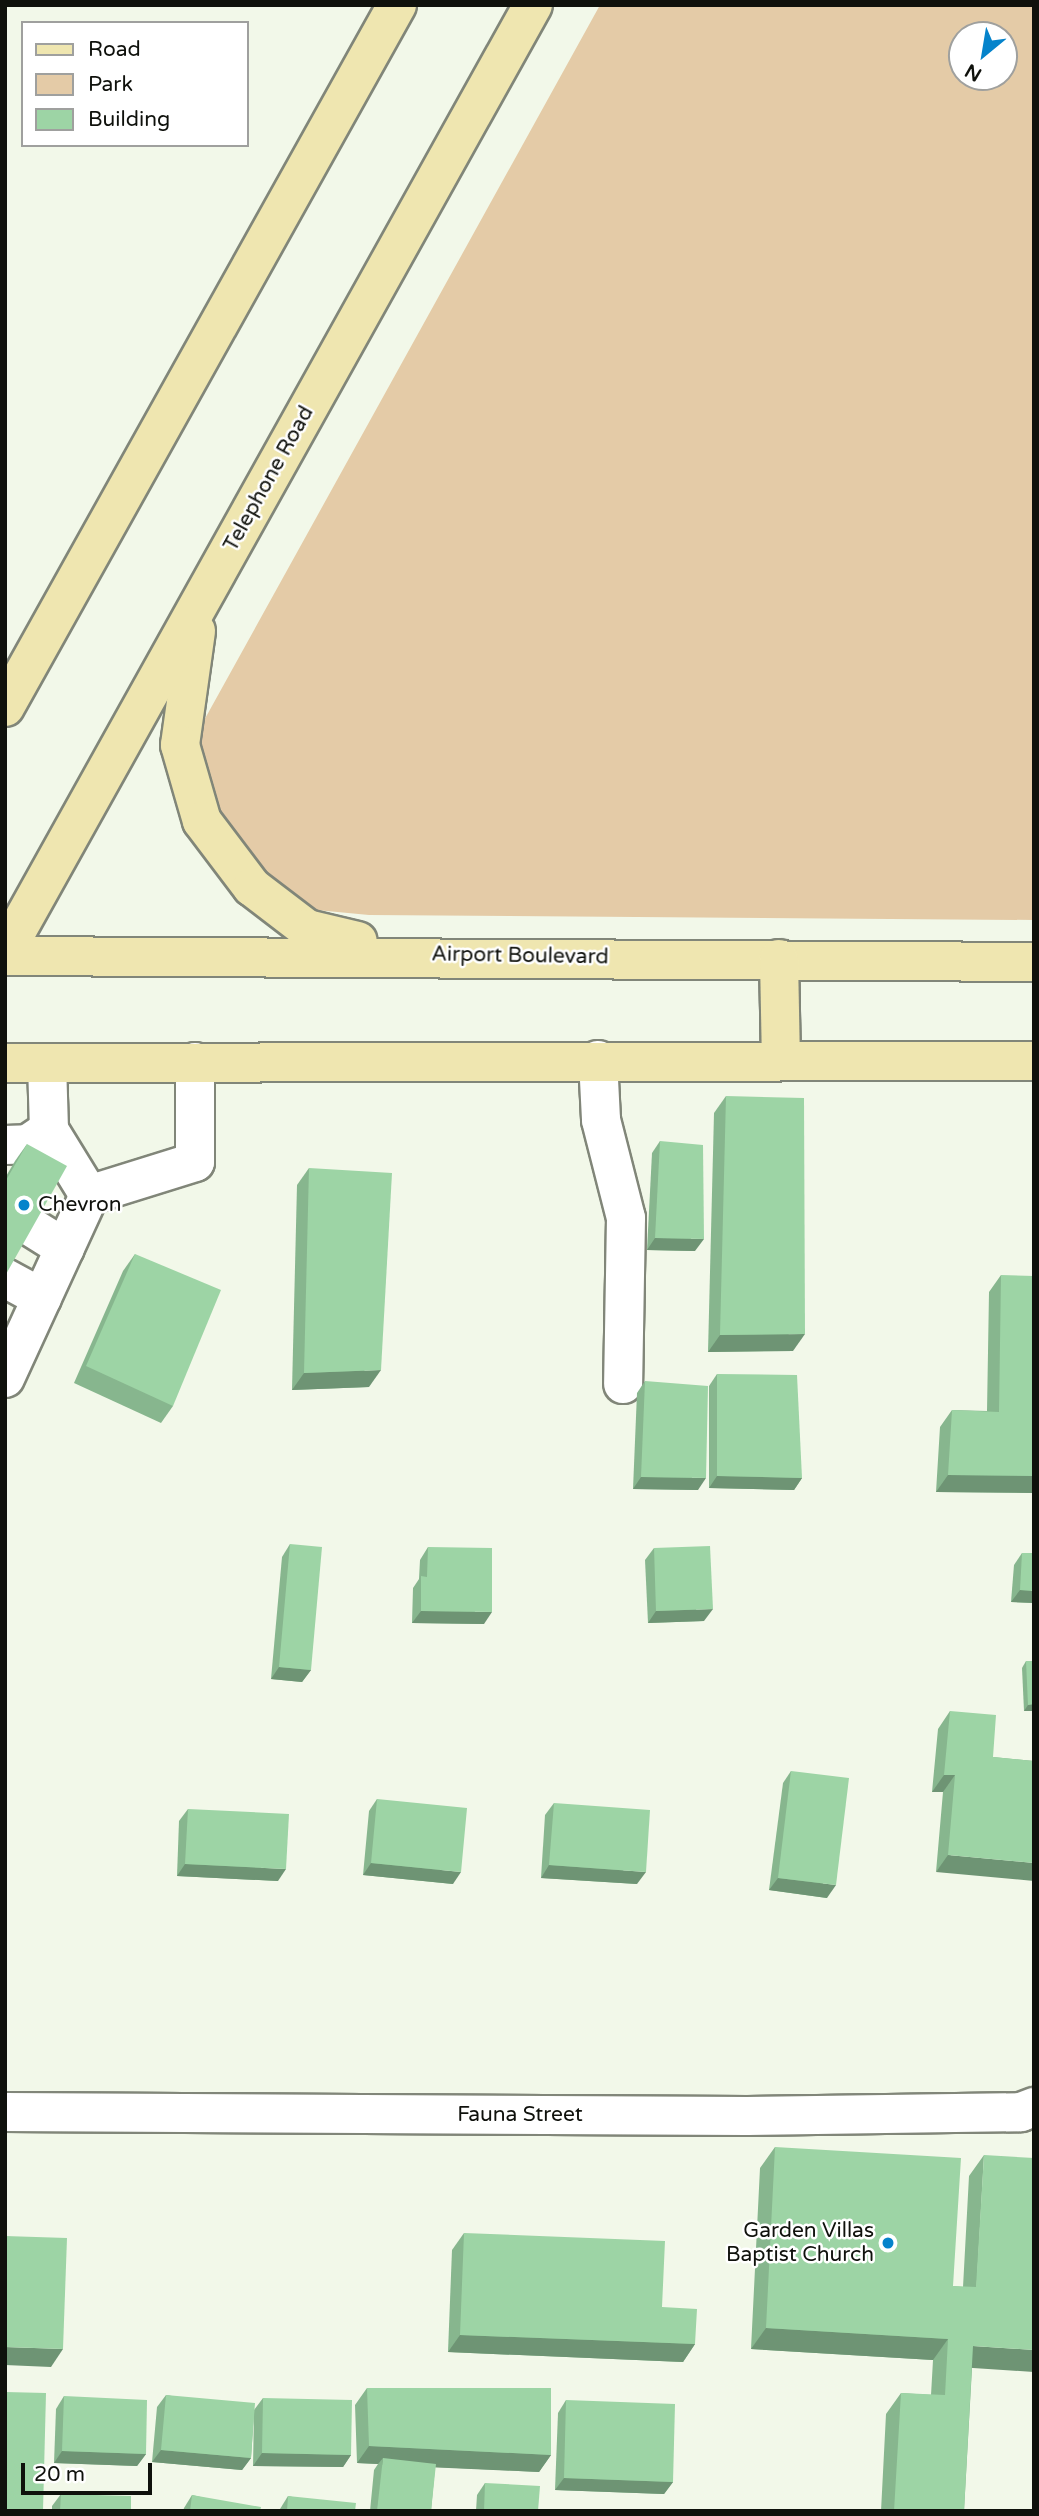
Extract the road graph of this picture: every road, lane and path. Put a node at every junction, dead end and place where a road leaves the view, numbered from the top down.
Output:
1 (397, 5) edge
2 (533, 5) edge
3 (204, 596) junction
4 (5, 707) edge
5 (5, 954) edge
6 (421, 955) junction
7 (779, 959) junction
8 (1034, 961) edge
9 (781, 1059) junction
10 (598, 1060) junction
11 (1034, 1061) edge
12 (195, 1062) junction
13 (5, 1063) edge
14 (47, 1063) junction
15 (49, 1130) junction
16 (5, 1145) edge
17 (89, 1195) junction
18 (31, 1227) edge
19 (65, 1248) junction
20 (5, 1278) edge
21 (42, 1298) junction
22 (8, 1363) edge
23 (623, 1384) dead end
24 (1034, 2107) edge
25 (5, 2112) edge

1 - 4 main road
2 - 3 main road, Telephone Road
3 - 5 main road, Telephone Road
3 - 6 main road
5 - 6 main road, Airport Boulevard
6 - 7 main road, Airport Boulevard
7 - 8 main road, Airport Boulevard
7 - 9 main road
9 - 10 main road
9 - 11 main road
10 - 12 main road
10 - 23 street
12 - 14 main road
12 - 17 street
13 - 14 main road
14 - 15 street
15 - 16 street
15 - 17 street
17 - 19 street
18 - 19 street
19 - 21 street
20 - 21 street
21 - 22 street
24 - 25 street, Fauna Street

